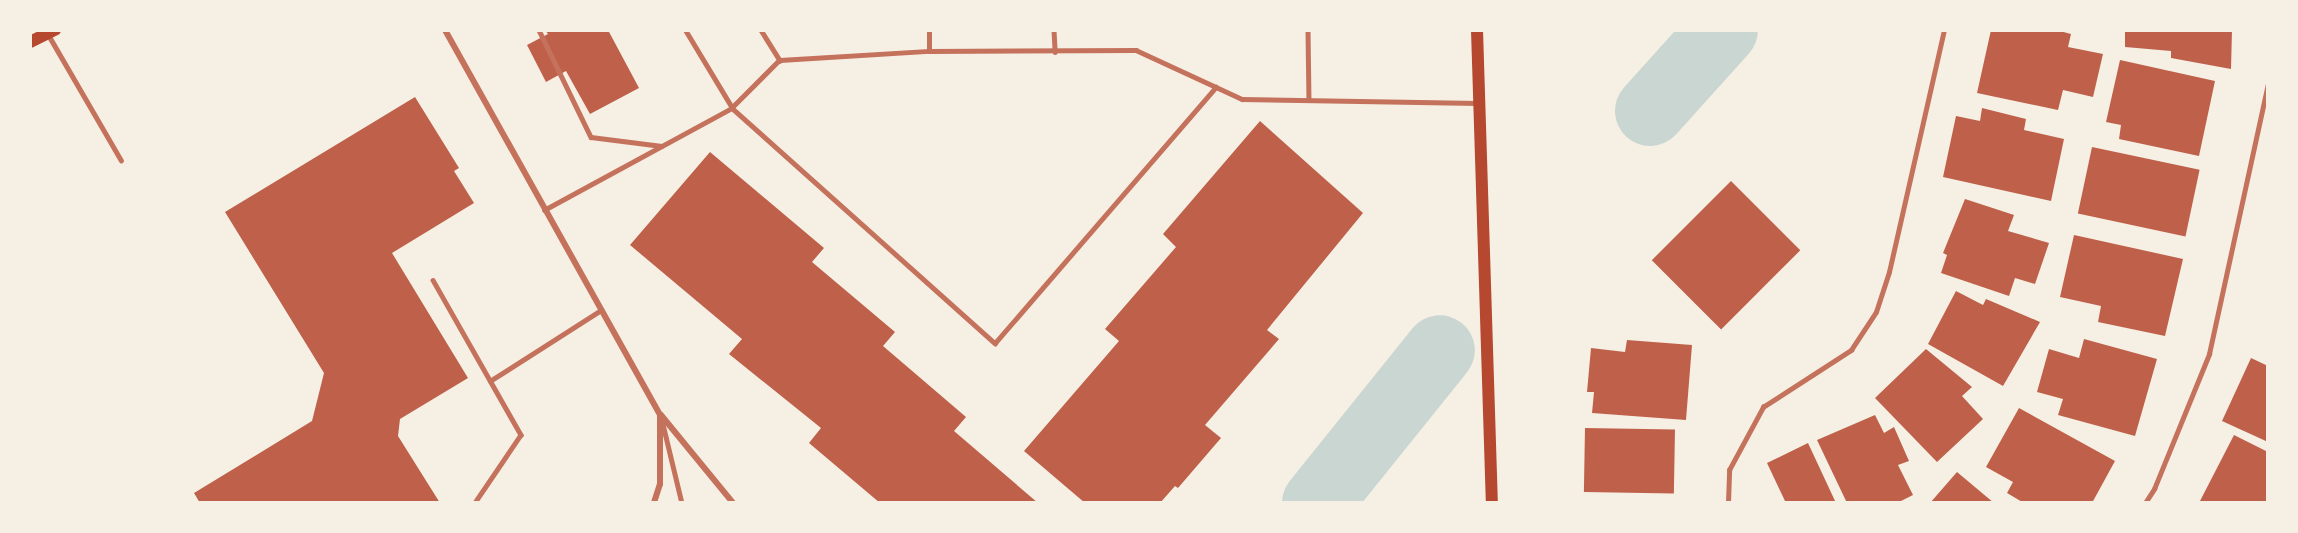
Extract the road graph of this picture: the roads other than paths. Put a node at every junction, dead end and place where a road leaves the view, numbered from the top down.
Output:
1 (445, 30) edge
2 (539, 30) edge
3 (685, 30) edge
4 (762, 30) edge
5 (929, 30) edge
6 (1054, 30) edge
7 (1308, 30) edge
8 (1477, 30) edge
9 (1944, 30) edge
10 (52, 32) edge
11 (30, 42) edge
12 (929, 51) junction
13 (1054, 52) junction
14 (780, 60) junction
15 (2268, 83) edge
16 (1216, 87) junction
17 (1309, 100) junction
18 (1480, 103) junction
19 (732, 108) junction
20 (662, 146) junction
21 (121, 159) dead end
22 (544, 210) junction
23 (434, 280) dead end
24 (601, 310) junction
25 (490, 381) junction
26 (660, 415) junction
27 (475, 503) edge
28 (654, 503) edge
29 (682, 503) edge
30 (733, 503) edge
31 (1492, 503) edge
32 (1728, 503) edge
33 (2145, 503) edge

1 - 22 street
2 - 20 lane
3 - 19 lane
4 - 14 lane
5 - 12 lane
6 - 13 lane
7 - 17 lane
8 - 18 main road
9 - 32 lane
10 - 11 main road
10 - 21 lane
12 - 13 lane
12 - 14 lane
13 - 16 lane
14 - 19 lane
15 - 33 lane
16 - 17 lane
16 - 19 lane
17 - 18 lane
18 - 31 main road
19 - 20 lane
20 - 22 lane
22 - 24 street
23 - 25 lane
24 - 25 lane
24 - 26 street
25 - 27 lane
26 - 28 street
26 - 29 lane
26 - 30 street

